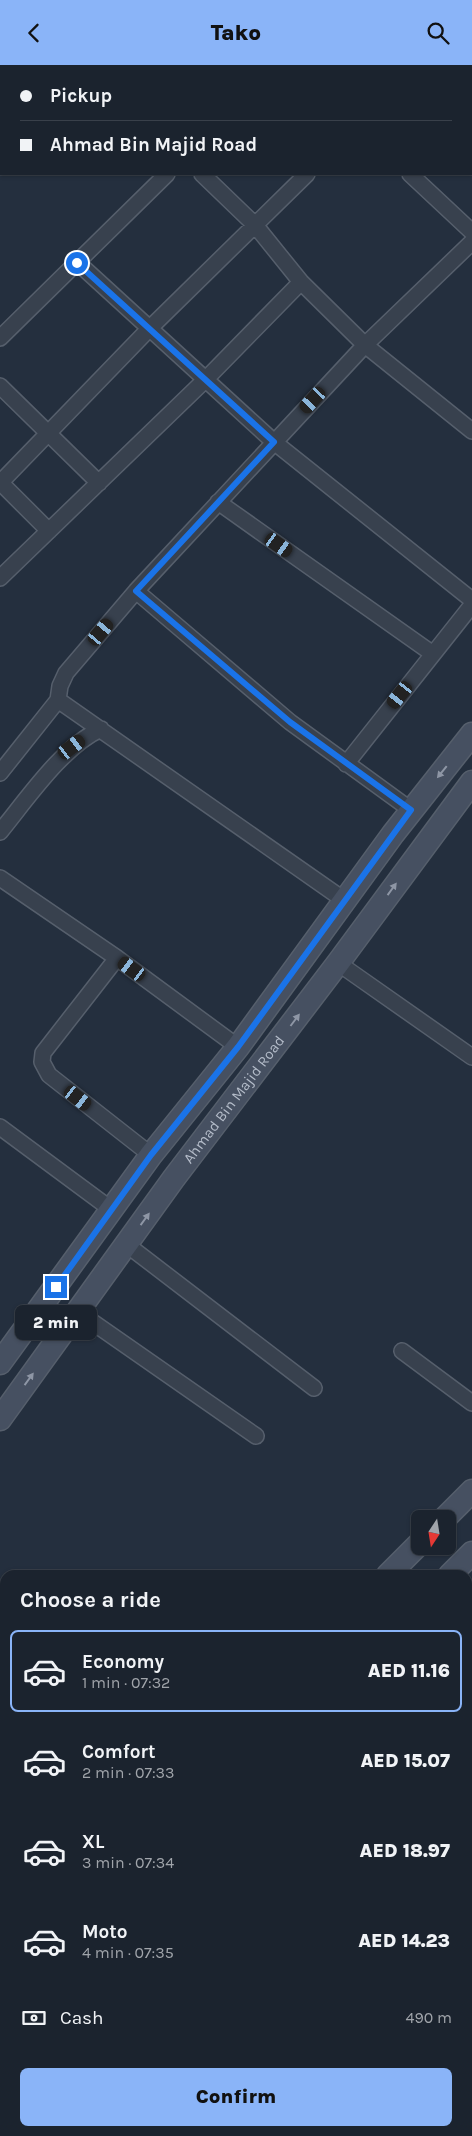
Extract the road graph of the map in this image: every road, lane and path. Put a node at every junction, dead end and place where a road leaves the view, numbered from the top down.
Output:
1 (166, 175) edge
2 (203, 175) edge
3 (306, 175) edge
4 (411, 175) edge
5 (255, 225) junction
6 (472, 232) edge
7 (472, 242) edge
8 (77, 263) junction
9 (301, 282) junction
10 (149, 329) junction
11 (0, 338) edge
12 (365, 345) junction
13 (205, 381) junction
14 (0, 386) edge
15 (472, 431) edge
16 (47, 434) junction
17 (274, 442) junction
18 (0, 482) edge
19 (99, 483) junction
20 (218, 502) junction
21 (48, 531) junction
22 (0, 578) edge
23 (136, 591) junction
24 (472, 599) edge
25 (472, 605) edge
26 (433, 654) junction
27 (58, 700) junction
28 (101, 729) junction
29 (472, 734) edge
30 (346, 764) junction
31 (0, 773) edge
32 (472, 782) edge
33 (411, 810) junction
34 (0, 832) edge
35 (0, 878) edge
36 (344, 900) junction
37 (117, 958) junction
38 (338, 963) junction
39 (238, 1047) junction
40 (472, 1057) edge
41 (0, 1127) edge
42 (151, 1155) junction
43 (112, 1210) junction
44 (126, 1244) junction
45 (78, 1312) junction
46 (402, 1351) dead end
47 (0, 1363) edge
48 (314, 1388) dead end
49 (472, 1403) edge
50 (0, 1419) edge
51 (256, 1436) dead end
52 (472, 1491) edge
53 (453, 1510) edge
54 (411, 1552) edge
55 (472, 1553) edge
56 (393, 1570) edge
57 (455, 1570) edge

1 - 8 street
2 - 5 street
3 - 5 street
4 - 6 street
5 - 9 street
5 - 10 street
7 - 12 street
8 - 10 street
8 - 11 street
9 - 12 street
9 - 13 street
10 - 13 street
10 - 16 street
12 - 15 street
12 - 17 street
13 - 17 street
13 - 19 street
14 - 16 street
16 - 18 street
16 - 19 street
17 - 20 street
17 - 24 street
18 - 21 street
19 - 21 street
20 - 23 street
20 - 26 street
21 - 22 street
23 - 27 street
23 - 30 street
25 - 26 street
26 - 30 street
27 - 28 street
27 - 31 street
28 - 34 street
28 - 36 street
29 -> 33 main road, Ahmad Bin Majid Road
30 - 33 street
38 -> 32 main road, Ahmad Bin Majid Road
33 - 36 main road, Ahmad Bin Majid Road
35 - 37 street
36 - 39 main road, Ahmad Bin Majid Road
37 - 39 street
37 - 42 street
38 - 40 street
44 -> 38 main road, Ahmad Bin Majid Road
39 - 42 main road, Ahmad Bin Majid Road
41 - 43 street
42 - 43 main road, Ahmad Bin Majid Road
43 - 47 main road, Ahmad Bin Majid Road
44 - 45 main road, Ahmad Bin Majid Road
44 - 48 street
50 -> 45 main road, Ahmad Bin Majid Road
45 - 51 street
46 - 49 street
52 - 53 main road
54 - 56 main road
55 - 57 main road

